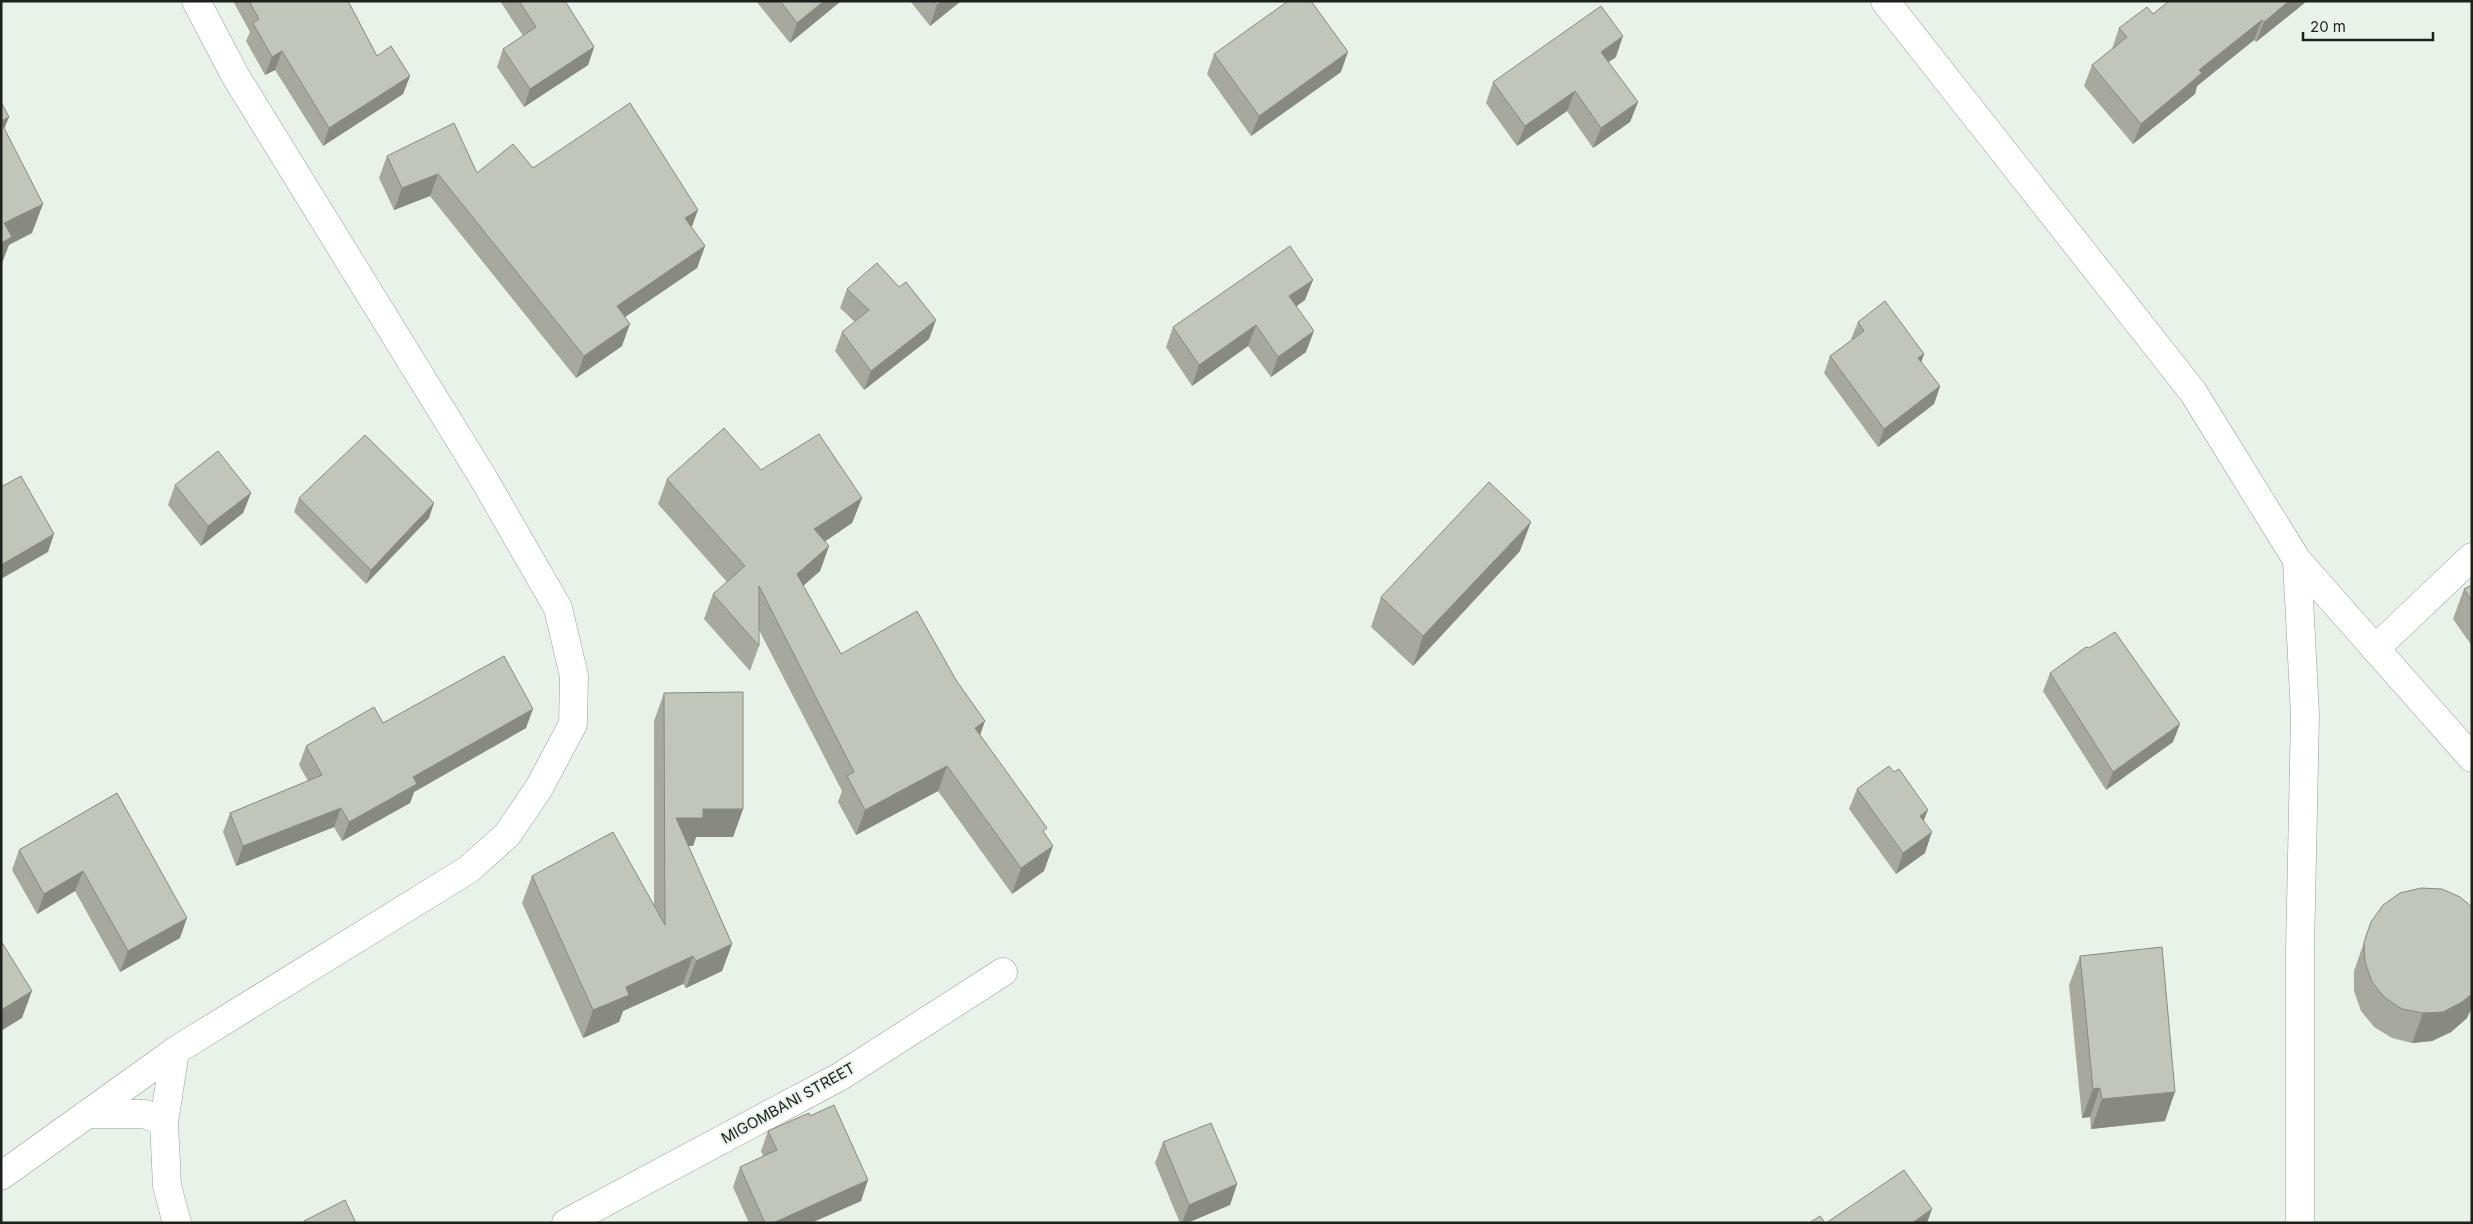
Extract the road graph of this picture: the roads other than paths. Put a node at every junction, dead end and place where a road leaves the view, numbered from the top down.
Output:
1 (196, 1) edge
2 (1885, 1) edge
3 (2472, 557) edge
4 (2297, 560) junction
5 (2375, 649) junction
6 (2472, 758) edge
7 (1003, 972) dead end
8 (175, 1051) junction
9 (87, 1114) junction
10 (164, 1122) junction
11 (1, 1176) edge
12 (177, 1223) edge
13 (566, 1223) edge
14 (2300, 1223) edge

1 - 8 street
2 - 4 street
3 - 5 street
4 - 5 street
4 - 14 street
5 - 6 street
7 - 13 street, MIGOMBANI STREET
8 - 9 street
8 - 10 street
9 - 10 street
9 - 11 street
10 - 12 street

